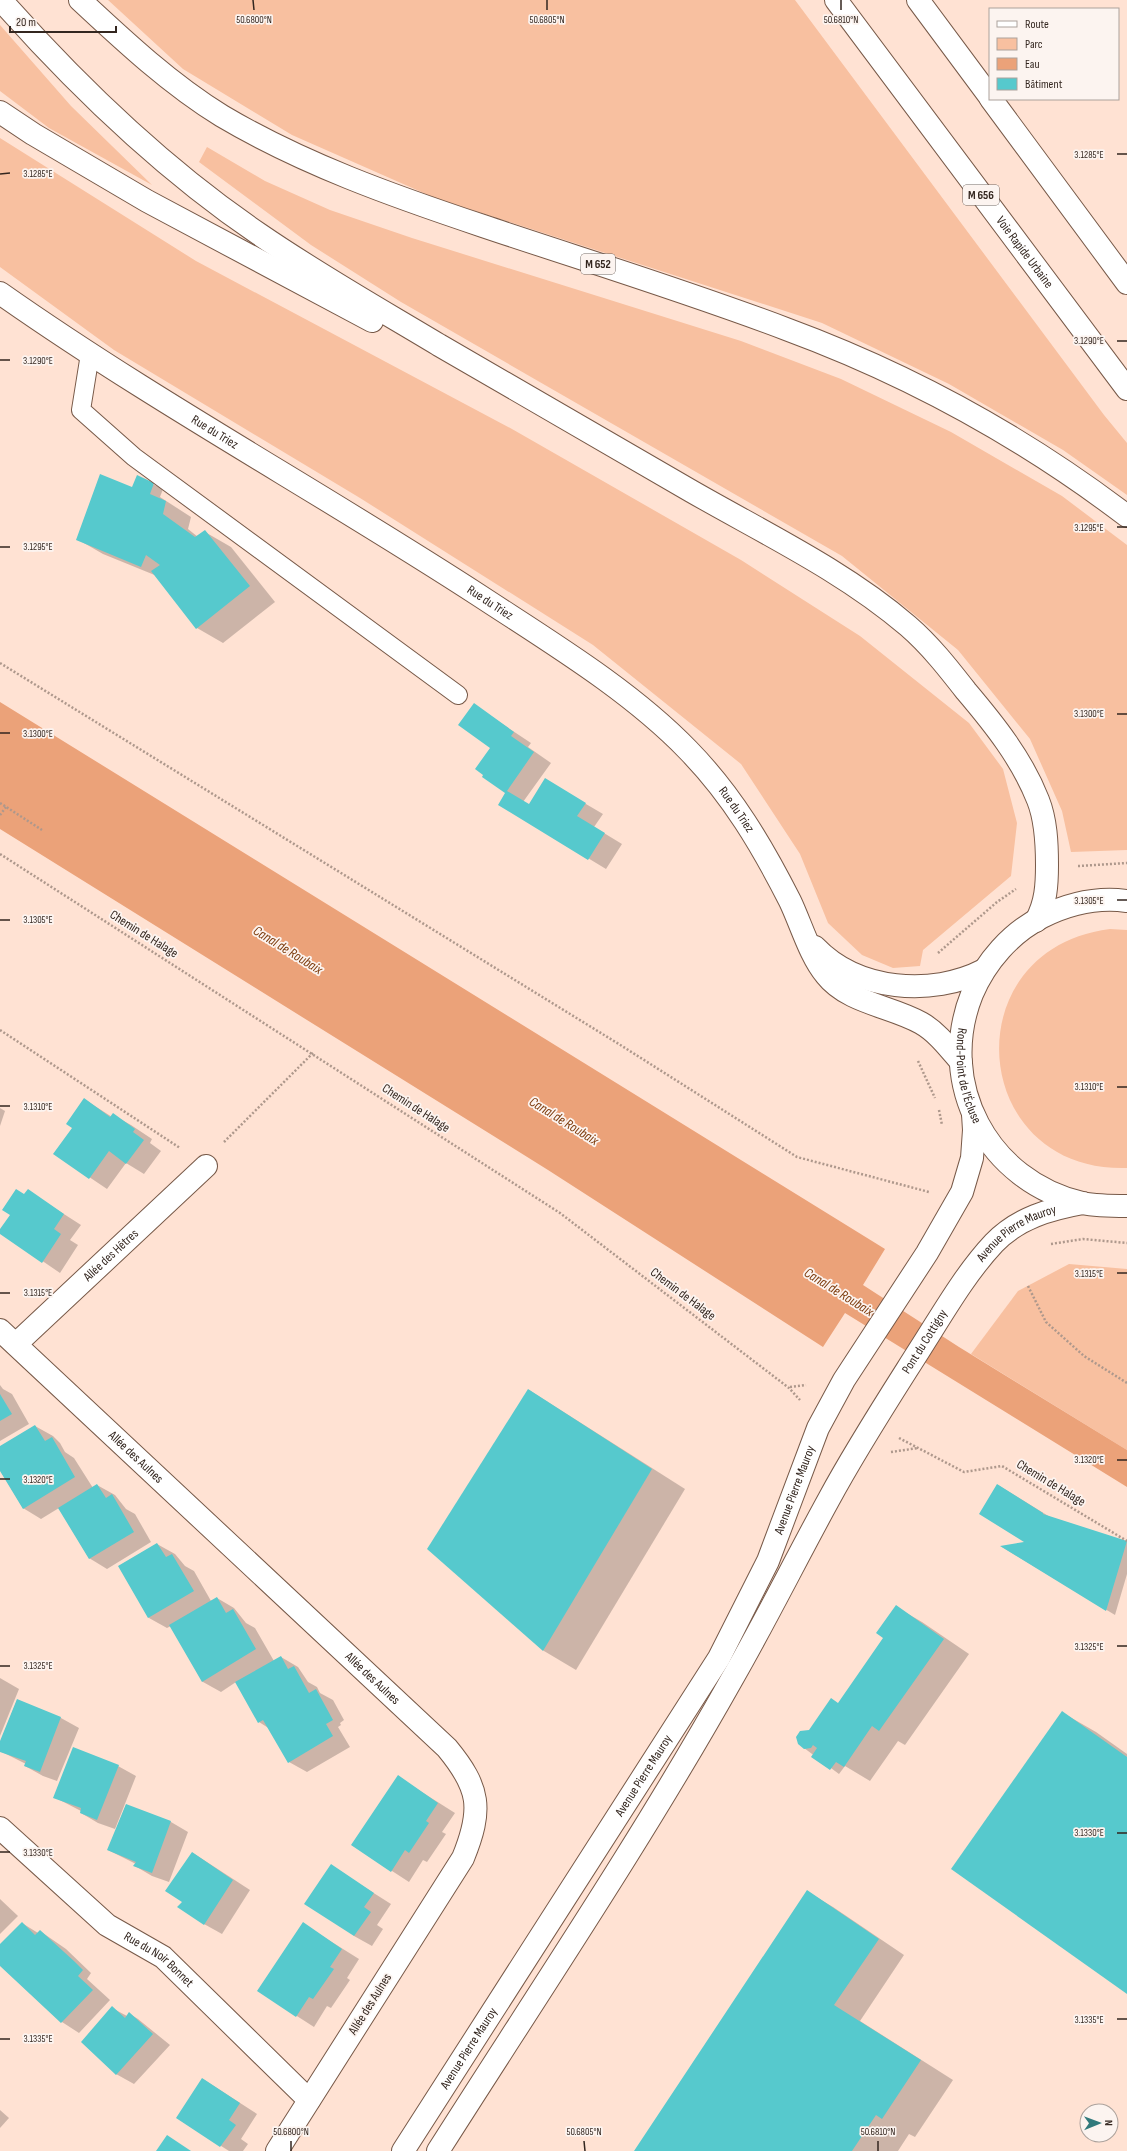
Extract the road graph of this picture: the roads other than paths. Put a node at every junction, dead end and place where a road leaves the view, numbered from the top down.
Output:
1 (1, 0) edge
2 (80, 0) edge
3 (836, 0) edge
4 (918, 0) edge
5 (989, 95) edge
6 (992, 100) edge
7 (0, 112) edge
8 (1127, 283) edge
9 (0, 293) edge
10 (90, 354) junction
11 (1127, 389) edge
12 (593, 435) junction
13 (1127, 516) edge
14 (458, 695) dead end
15 (1125, 899) edge
16 (1036, 921) junction
17 (806, 937) junction
18 (984, 970) junction
19 (961, 1062) junction
20 (973, 1114) junction
21 (206, 1166) road end
22 (1083, 1203) junction
23 (1127, 1206) edge
24 (963, 1283) joint
25 (0, 1330) edge
26 (16, 1344) junction
27 (887, 1401) joint
28 (0, 1828) edge
29 (309, 2100) junction
30 (277, 2151) edge
31 (403, 2151) edge
32 (438, 2151) edge

1 - 12 main road
2 - 13 main road, M 652
3 - 11 main road, Voie Rapide Urbaine / M 656
4 - 5 main road
6 - 8 main road
7 - 12 main road
9 - 10 main road, Rue du Triez
10 - 14 lane
10 - 17 main road, Rue du Triez
12 - 16 main road
15 - 16 main road, Rond-Point de l'Écluse
16 - 18 main road, Rond-Point de l'Écluse
17 - 18 main road, Rue du Triez
17 - 19 main road, Rue du Triez
18 - 19 main road, Rond-Point de l'Écluse
19 - 20 main road, Rond-Point de l'Écluse
20 - 22 main road, Rond-Point de l'Écluse
20 - 31 main road, Avenue Pierre Mauroy
21 - 26 main road, Allée des Hêtres
22 - 23 main road, Rond-Point de l'Écluse
22 - 24 main road, Avenue Pierre Mauroy
24 - 27 main road, Pont du Cottigny
25 - 26 main road, Allée des Aulnes
26 - 29 main road, Allée des Aulnes
27 - 32 main road, Avenue Pierre Mauroy
28 - 29 main road, Rue du Noir Bonnet
29 - 30 main road, Allée des Aulnes

